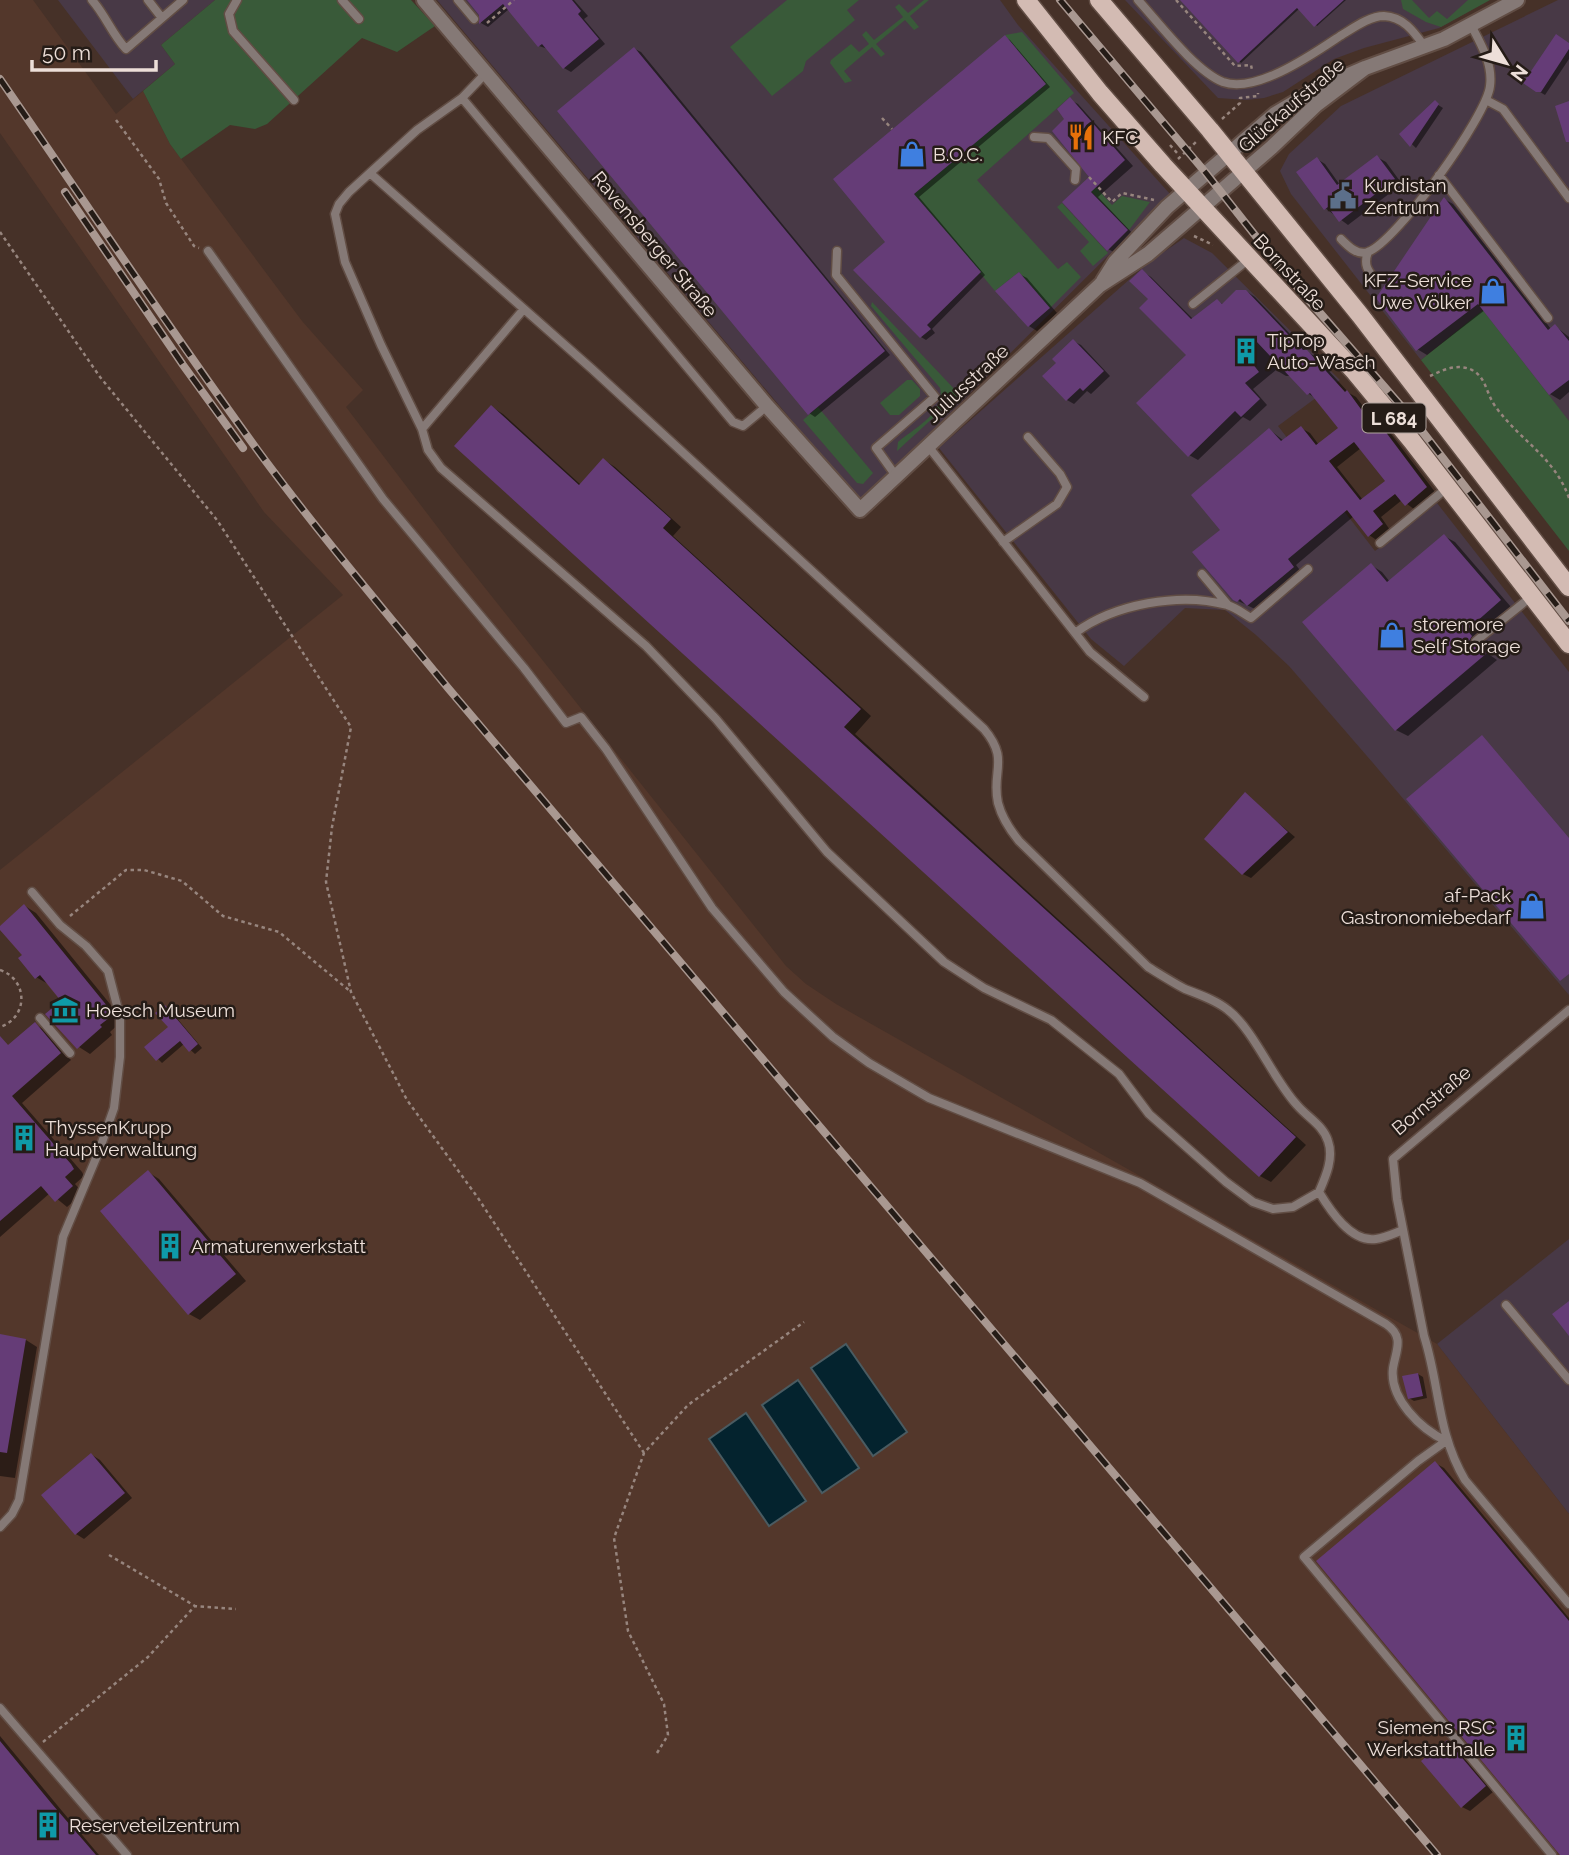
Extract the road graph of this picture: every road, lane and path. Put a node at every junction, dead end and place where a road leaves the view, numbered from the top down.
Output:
1 (92, 0) edge
2 (148, 0) edge
3 (183, 0) edge
4 (237, 0) edge
5 (342, 0) edge
6 (424, 0) edge
7 (458, 0) edge
8 (513, 0) edge
9 (1026, 0) edge
10 (1098, 0) edge
11 (1138, 0) edge
12 (1517, 0) edge
13 (162, 18) junction
14 (359, 19) dead end
15 (474, 19) joint
16 (1471, 25) junction
17 (1425, 47) junction
18 (1365, 68) junction
19 (485, 74) junction
20 (462, 98) junction
21 (294, 100) dead end
22 (1486, 100) junction
23 (882, 118) dead end
24 (116, 120) dead end
25 (892, 129) dead end
26 (1034, 136) dead end
27 (1118, 136) dead end
28 (1111, 144) dead end
29 (1170, 145) dead end
30 (1229, 154) junction
31 (1180, 156) dead end
32 (1085, 172) dead end
33 (1243, 172) junction
34 (371, 174) junction
35 (1439, 175) junction
36 (1075, 180) dead end
37 (1186, 190) junction
38 (1569, 198) edge
39 (1157, 201) dead end
40 (1201, 207) junction
41 (1182, 223) junction
42 (0, 232) edge
43 (1341, 239) dead end
44 (1217, 249) dead end
45 (208, 251) joint
46 (837, 251) dead end
47 (1368, 252) junction
48 (1249, 259) junction
49 (1377, 281) dead end
50 (1100, 285) junction
51 (1194, 304) dead end
52 (523, 310) junction
53 (1548, 318) dead end
54 (1430, 376) dead end
55 (768, 406) junction
56 (422, 429) junction
57 (1028, 437) dead end
58 (928, 446) junction
59 (896, 476) junction
60 (1448, 487) junction
61 (1569, 498) edge
62 (860, 510) joint
63 (1003, 542) junction
64 (1380, 543) dead end
65 (1308, 569) dead end
66 (1202, 574) dead end
67 (1569, 587) edge
68 (1532, 596) junction
69 (1228, 605) junction
70 (1075, 633) junction
71 (1476, 641) dead end
72 (1569, 644) edge
73 (1144, 696) dead end
74 (32, 892) dead end
75 (60, 925) junction
76 (0, 970) edge
77 (351, 992) junction
78 (1569, 1010) edge
79 (40, 1018) dead end
80 (0, 1027) edge
81 (70, 1053) dead end
82 (1319, 1192) junction
83 (1403, 1230) junction
84 (1506, 1305) dead end
85 (804, 1322) dead end
86 (1569, 1380) edge
87 (1446, 1441) junction
88 (645, 1453) junction
89 (0, 1527) edge
90 (109, 1555) dead end
91 (1569, 1604) edge
92 (195, 1606) junction
93 (236, 1609) dead end
94 (0, 1708) edge
95 (35, 1748) junction
96 (657, 1753) dead end
97 (127, 1855) edge
98 (1552, 1855) edge

1 - 13 lane
2 - 13 lane
3 - 13 lane
4 - 21 lane
5 - 14 lane
6 - 19 street, Ravensberger Straße
7 - 15 lane
8 - 15 path
9 - 37 main road, Bornstraße / L 684
10 - 30 main road, Bornstraße / L 684
11 - 17 lane
12 - 16 street, Glückaufstraße
16 - 17 street, Glückaufstraße
16 - 22 lane
17 - 18 street, Glückaufstraße
18 - 30 street, Glückaufstraße
18 - 33 street, Glückaufstraße
19 - 20 lane
19 - 55 street, Ravensberger Straße
20 - 34 lane
20 - 55 lane
22 - 35 lane
22 - 38 lane
23 - 25 path
24 - 45 path
26 - 36 lane
27 - 28 path
29 - 31 path
30 - 33 main road, Bornstraße / L 684
30 - 37 street, Juliusstraße
32 - 39 path
33 - 40 street, Juliusstraße
33 - 67 main road, Bornstraße / L 684
34 - 52 lane
34 - 56 lane
35 - 47 lane
35 - 53 lane
37 - 40 main road, Bornstraße / L 684
37 - 50 street, Juliusstraße
40 - 41 street, Juliusstraße
40 - 48 main road, Bornstraße / L 684
41 - 44 path
41 - 50 street, Juliusstraße
42 - 77 path
43 - 47 lane
45 - 87 lane
46 - 59 lane
47 - 49 lane
48 - 51 lane
48 - 60 main road, Bornstraße / L 684
50 - 58 street, Juliusstraße
52 - 56 lane
52 - 82 lane
54 - 61 path
55 - 62 street, Ravensberger Straße
56 - 82 lane
57 - 63 lane
58 - 59 street, Juliusstraße
58 - 63 lane
59 - 62 street, Juliusstraße
60 - 64 lane
60 - 68 main road, Bornstraße / L 684
63 - 70 lane
65 - 69 lane
66 - 69 lane
68 - 71 lane
68 - 72 main road, Bornstraße / L 684
69 - 70 lane
70 - 73 lane
74 - 75 lane
75 - 77 path
75 - 89 lane
76 - 80 path
77 - 88 path
78 - 83 lane, Bornstraße
79 - 81 lane
82 - 83 lane
83 - 87 lane, Bornstraße
84 - 86 lane
85 - 88 path
87 - 91 lane
87 - 98 lane
88 - 96 path
90 - 92 path
92 - 93 path
92 - 95 path
94 - 95 lane
95 - 97 lane

